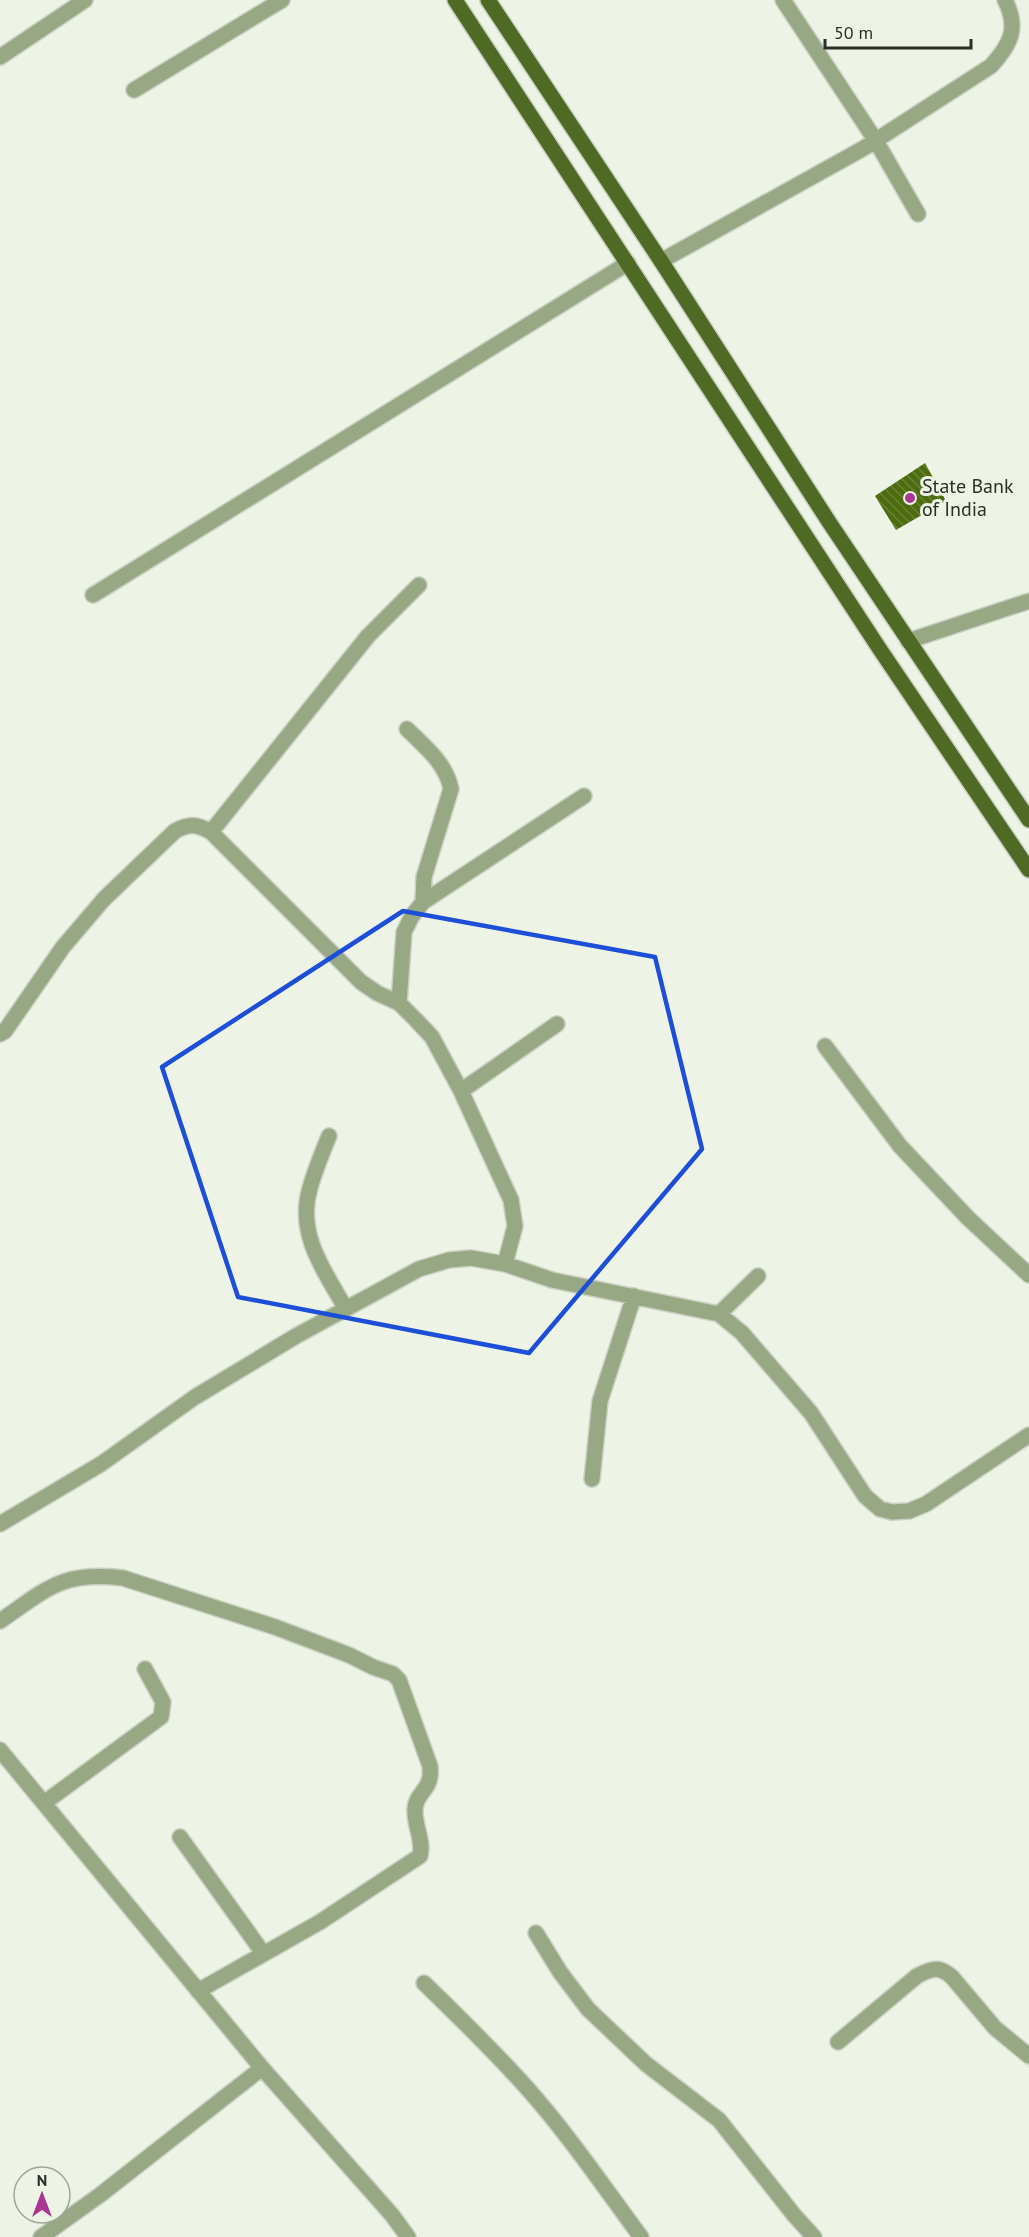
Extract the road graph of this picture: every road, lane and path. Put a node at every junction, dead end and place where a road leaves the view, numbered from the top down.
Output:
1 (86, 0) edge
2 (282, 0) edge
3 (455, 0) edge
4 (488, 0) edge
5 (783, 0) edge
6 (1005, 0) edge
7 (0, 57) edge
8 (134, 90) dead end
9 (876, 141) junction
10 (918, 214) dead end
11 (661, 261) junction
12 (628, 263) junction
13 (419, 585) dead end
14 (93, 596) dead end
15 (1029, 601) edge
16 (908, 641) junction
17 (408, 729) dead end
18 (584, 796) dead end
19 (1029, 820) edge
20 (211, 832) junction
21 (1029, 870) edge
22 (423, 902) junction
23 (399, 1003) junction
24 (557, 1023) dead end
25 (0, 1034) edge
26 (825, 1046) dead end
27 (461, 1091) junction
28 (329, 1136) dead end
29 (505, 1264) junction
30 (1029, 1275) edge
31 (758, 1276) dead end
32 (634, 1296) junction
33 (346, 1309) junction
34 (719, 1314) junction
35 (1029, 1435) edge
36 (592, 1479) dead end
37 (0, 1524) edge
38 (0, 1621) edge
39 (145, 1669) dead end
40 (0, 1750) edge
41 (44, 1803) junction
42 (180, 1837) dead end
43 (536, 1933) dead end
44 (263, 1953) junction
45 (424, 1983) dead end
46 (198, 1991) junction
47 (838, 2042) dead end
48 (1029, 2056) edge
49 (262, 2068) junction
50 (41, 2237) edge
51 (408, 2237) edge
52 (641, 2237) edge
53 (814, 2237) edge

1 - 7 street
2 - 8 street
3 - 12 main road
4 - 11 main road
5 - 9 street
6 - 9 street
9 - 10 street
9 - 11 street
11 - 16 main road
12 - 14 street
12 - 21 main road
13 - 20 street
15 - 16 street
16 - 19 main road
17 - 22 street
18 - 22 street
20 - 23 street
20 - 25 street
22 - 23 street
23 - 27 street
24 - 27 street
26 - 30 street
27 - 29 street
28 - 33 street
29 - 32 street
29 - 33 street
31 - 34 street
32 - 34 street
32 - 36 street
33 - 37 street
34 - 35 street
38 - 44 street
39 - 41 street
40 - 41 street
41 - 46 street
42 - 44 street
43 - 53 street
44 - 46 street
45 - 52 street
46 - 49 street
47 - 48 street
49 - 50 street
49 - 51 street

